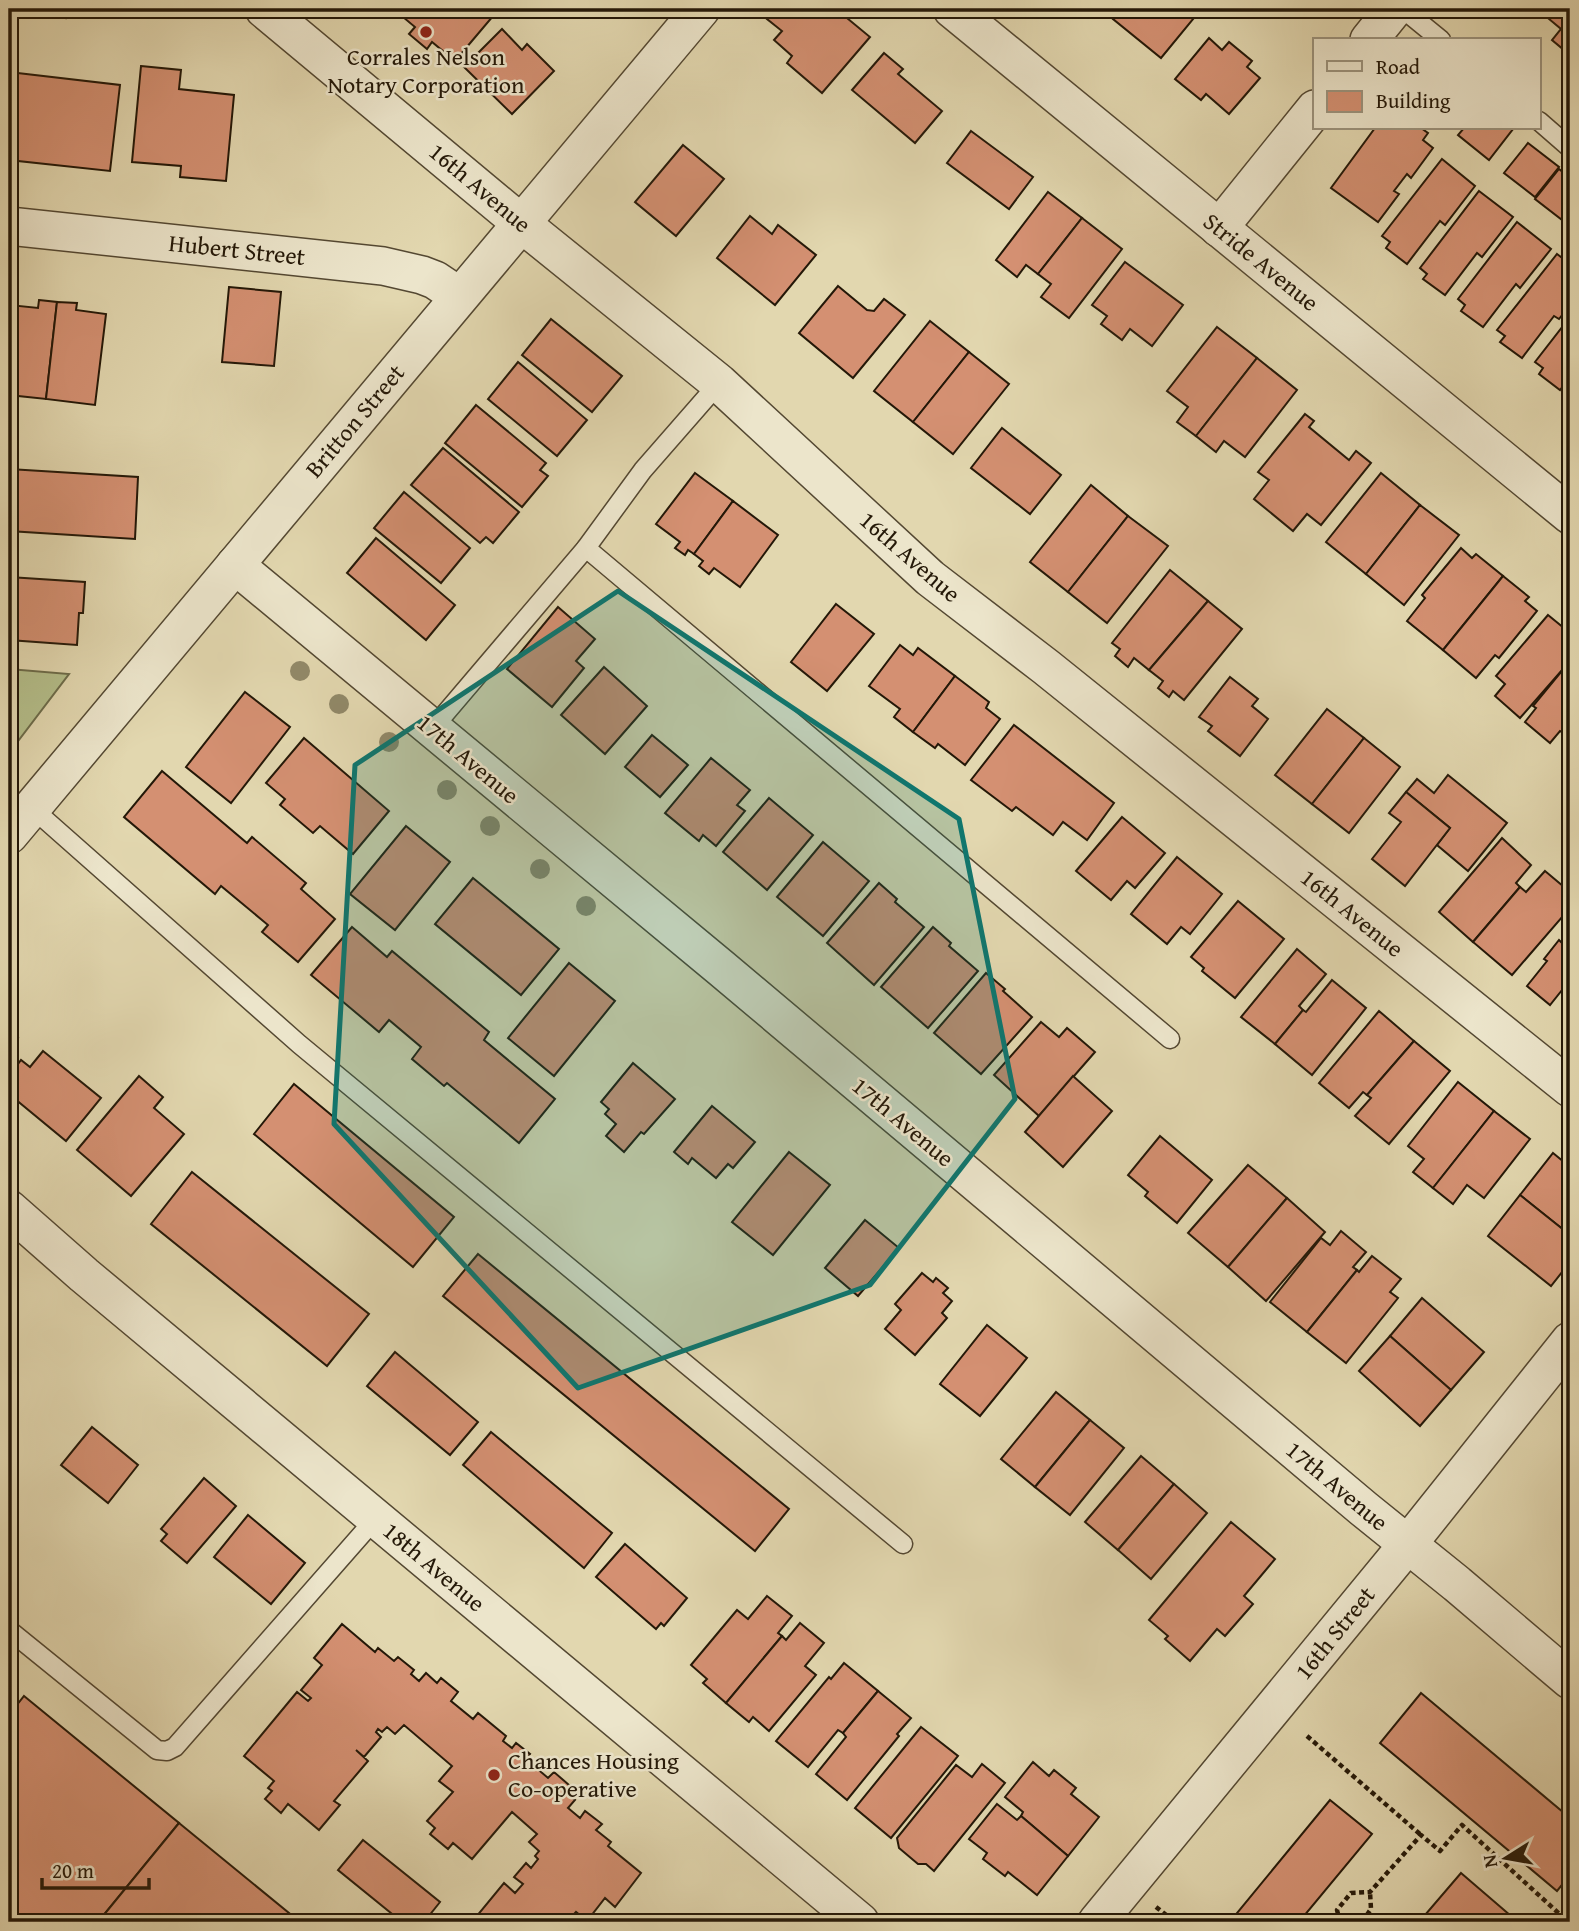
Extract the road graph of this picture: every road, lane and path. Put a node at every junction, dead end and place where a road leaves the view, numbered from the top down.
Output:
1 (264, 9) edge
2 (701, 9) edge
3 (952, 9) edge
4 (1394, 9) edge
5 (1403, 9) edge
6 (1371, 38) edge
7 (1439, 38) edge
8 (1313, 110) edge
9 (1540, 122) edge
10 (1570, 148) edge
11 (522, 224) junction
12 (9, 226) edge
13 (1219, 228) junction
14 (459, 296) junction
15 (719, 383) junction
16 (1570, 515) edge
17 (586, 548) junction
18 (234, 565) junction
19 (432, 729) junction
20 (20, 821) edge
21 (1170, 1040) dead end
22 (1570, 1088) edge
23 (9, 1209) edge
24 (1567, 1352) edge
25 (376, 1518) junction
26 (903, 1544) dead end
27 (1408, 1544) junction
28 (9, 1630) edge
29 (1570, 1680) edge
30 (1307, 1736) dead end
31 (1421, 1835) junction
32 (1370, 1892) junction
33 (860, 1922) edge
34 (1097, 1922) edge
35 (1340, 1922) edge
36 (1362, 1922) edge
37 (1562, 1922) edge

1 - 11 street, 16th Avenue
2 - 11 street, Britton Street
3 - 13 street, Stride Avenue
4 - 6 street
5 - 7 lane
8 - 13 street
9 - 10 lane
11 - 14 street, Britton Street
11 - 15 street, 16th Avenue
12 - 14 street, Hubert Street
13 - 16 street, Stride Avenue
14 - 18 street, Britton Street
15 - 17 lane
15 - 22 street, 16th Avenue
17 - 19 lane
17 - 21 lane
18 - 19 street, 17th Avenue
18 - 20 street, Britton Street
19 - 27 street, 17th Avenue
20 - 26 lane
23 - 25 street, 18th Avenue
24 - 27 street, 16th Street
25 - 28 lane
25 - 33 street, 18th Avenue
27 - 29 street, 17th Avenue
27 - 34 street, 16th Street
30 - 31 path
31 - 32 path
31 - 37 path
32 - 35 path
32 - 36 path

